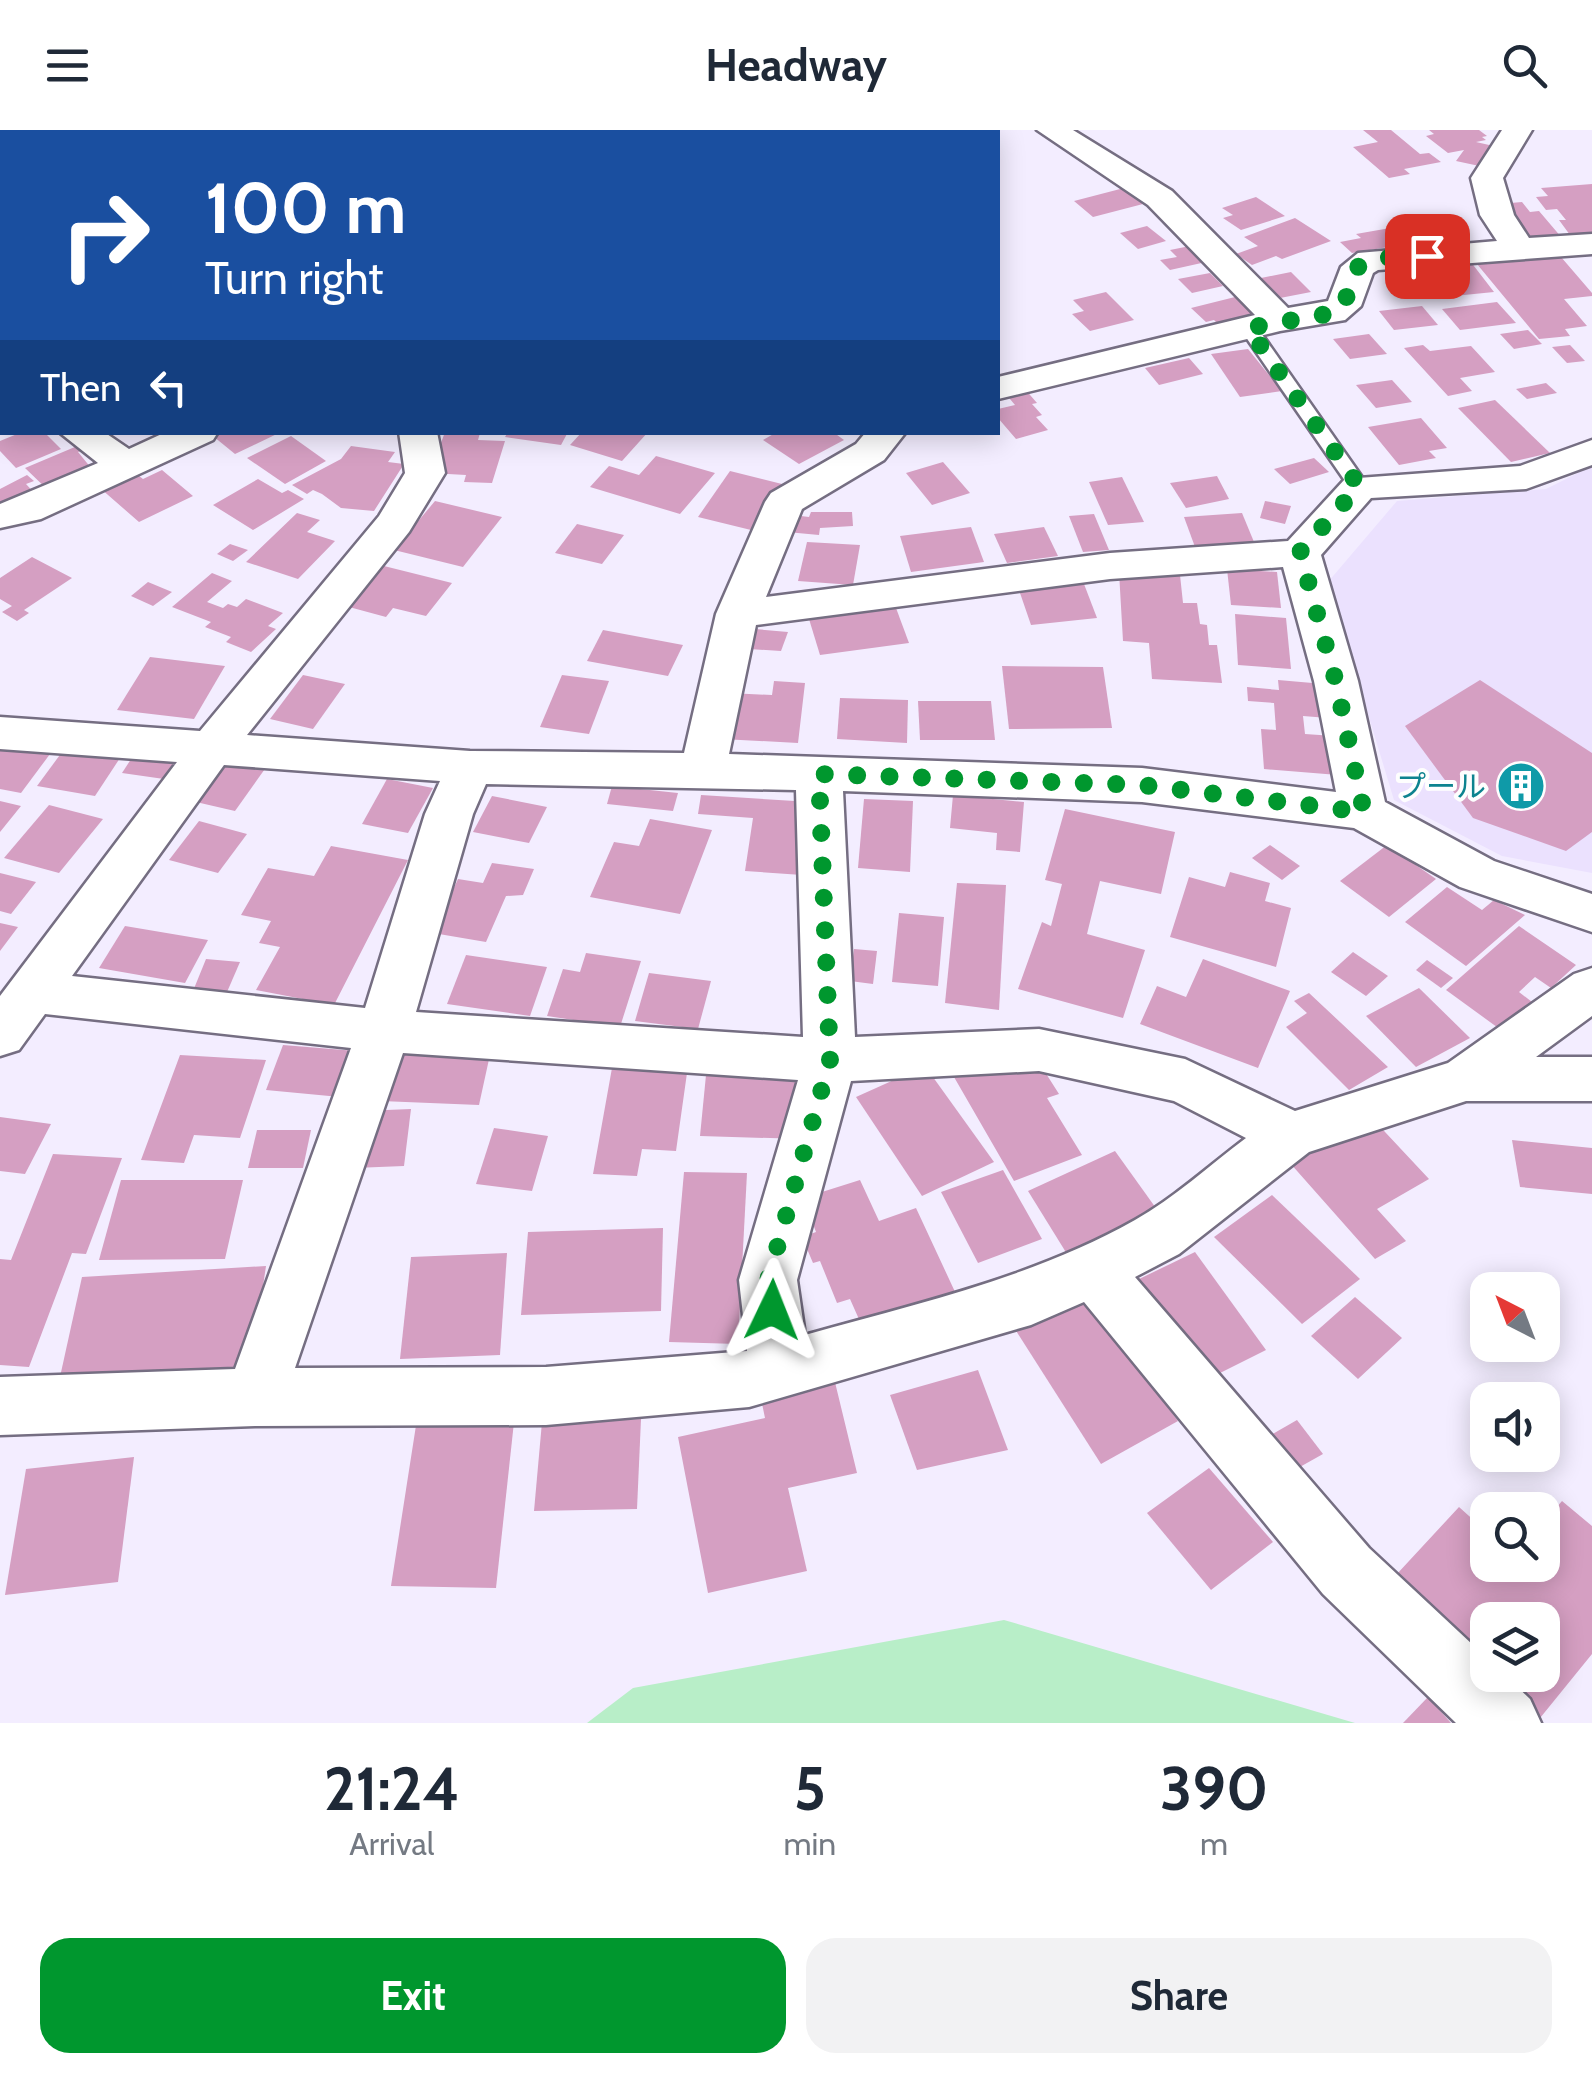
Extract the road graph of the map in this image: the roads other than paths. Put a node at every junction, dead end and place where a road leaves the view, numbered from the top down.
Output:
1 (1052, 130) edge
2 (1517, 130) edge
3 (1592, 244) edge
4 (1519, 248) junction
5 (1264, 324) junction
6 (1000, 388) edge
7 (82, 435) edge
8 (192, 435) edge
9 (422, 435) edge
10 (884, 435) edge
11 (1592, 452) edge
12 (126, 465) junction
13 (1359, 486) junction
14 (0, 516) edge
15 (1300, 552) junction
16 (737, 614) junction
17 (0, 733) edge
18 (212, 746) junction
19 (470, 767) junction
20 (703, 770) junction
21 (819, 774) junction
22 (1364, 812) junction
23 (1592, 914) edge
24 (1592, 988) edge
25 (32, 992) junction
26 (384, 1031) junction
27 (0, 1034) edge
28 (830, 1060) junction
29 (1592, 1078) edge
30 (1466, 1079) junction
31 (1290, 1135) junction
32 (1093, 1270) junction
33 (780, 1371) junction
34 (255, 1397) junction
35 (0, 1406) edge
36 (1506, 1723) edge

1 - 5 street
2 - 4 street
3 - 4 street
4 - 5 street
5 - 6 street
5 - 13 lane
7 - 12 street
8 - 12 street
9 - 18 street
10 - 16 street
11 - 13 street
12 - 14 street
13 - 15 street
15 - 16 street
15 - 22 street
16 - 20 street
17 - 18 street
18 - 19 street
18 - 25 street
19 - 20 street
19 - 26 street
20 - 21 street
21 - 22 street
21 - 28 street
22 - 23 street
24 - 30 street
25 - 26 street
25 - 27 street
26 - 28 street
26 - 34 street
28 - 31 street
28 - 33 street
29 - 30 street
30 - 31 street
31 - 32 street
32 - 33 street
32 - 36 street
33 - 34 street
34 - 35 street

